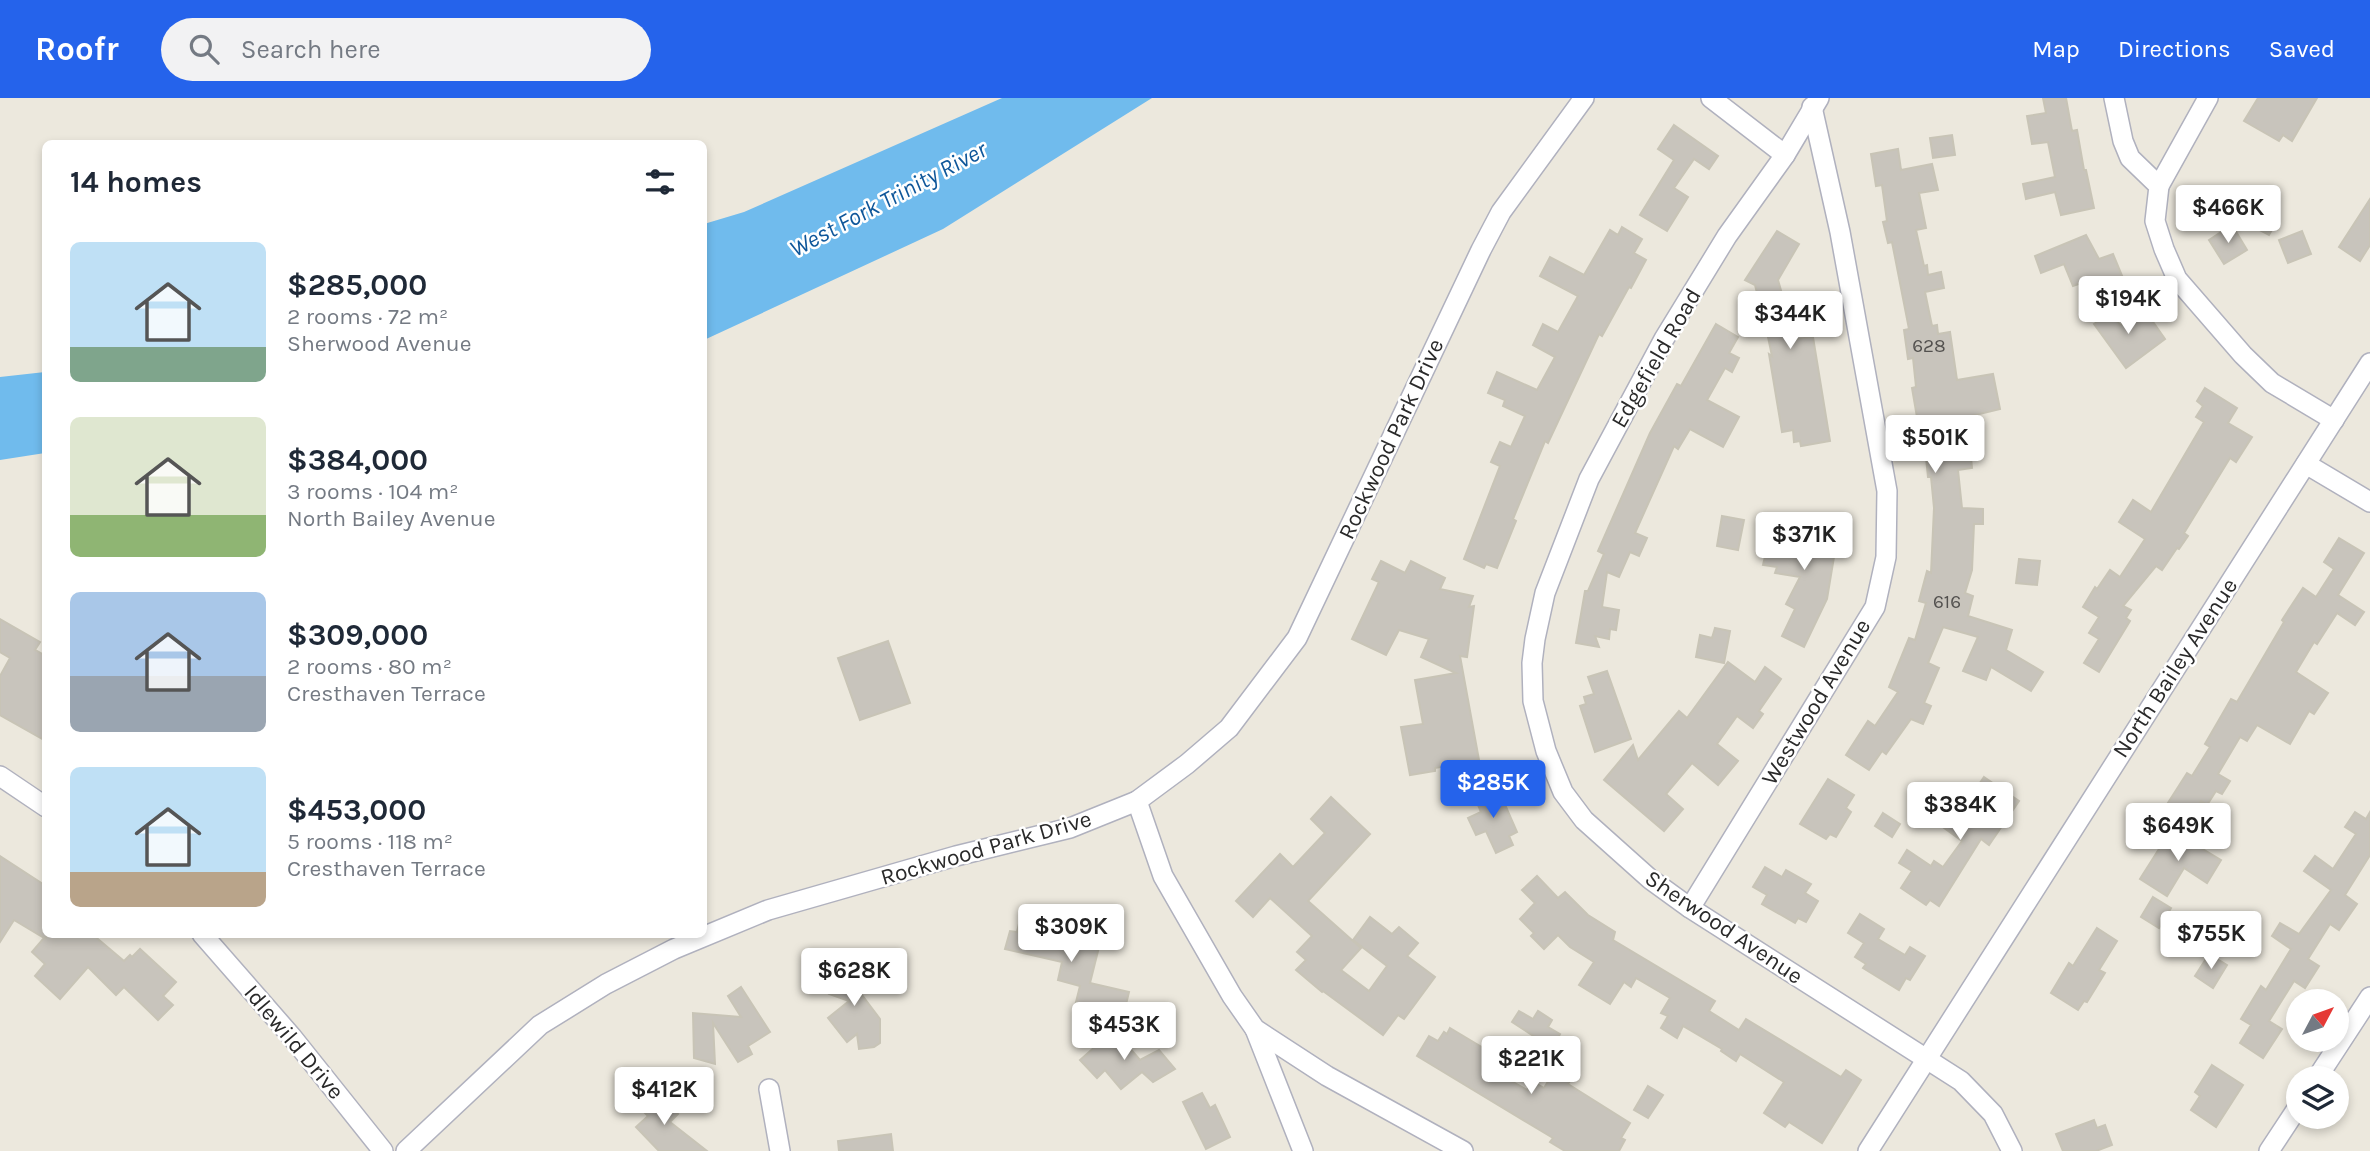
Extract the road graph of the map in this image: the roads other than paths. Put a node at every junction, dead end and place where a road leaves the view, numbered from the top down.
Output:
1 (1584, 98) edge
2 (1711, 98) edge
3 (2114, 98) edge
4 (2208, 98) edge
5 (1815, 103) edge
6 (1785, 155) junction
7 (2159, 186) junction
8 (2370, 363) edge
9 (2334, 421) junction
10 (2306, 464) junction
11 (2370, 502) edge
12 (1535, 639) joint
13 (0, 776) edge
14 (1137, 801) junction
15 (42, 804) edge
16 (1690, 908) junction
17 (707, 935) edge
18 (205, 938) edge
19 (701, 938) edge
20 (2370, 997) edge
21 (1255, 1029) junction
22 (1926, 1058) junction
23 (2325, 1066) edge
24 (769, 1089) dead end
25 (2286, 1125) edge
26 (383, 1151) edge
27 (406, 1151) edge
28 (780, 1151) edge
29 (1303, 1151) edge
30 (1463, 1151) edge
31 (1868, 1151) edge
32 (2012, 1151) edge
33 (2269, 1151) edge

1 - 14 street, Rockwood Park Drive
2 - 6 street
3 - 7 street
4 - 7 street
5 - 6 street, Edgefield Road
5 - 16 street, Westwood Avenue
6 - 12 street, Edgefield Road
7 - 9 street
8 - 9 street, North Bailey Avenue
9 - 10 street, North Bailey Avenue
10 - 11 street
10 - 22 street, North Bailey Avenue
12 - 16 street, Sherwood Avenue
13 - 15 street
14 - 17 street, Rockwood Park Drive
14 - 21 street
16 - 22 street, Sherwood Avenue
18 - 26 street, Idlewild Drive
19 - 27 street, Rockwood Park Drive
20 - 23 street
21 - 29 street
21 - 30 street
22 - 31 street, North Bailey Avenue
22 - 32 street, Sherwood Avenue
24 - 28 street
25 - 33 street

